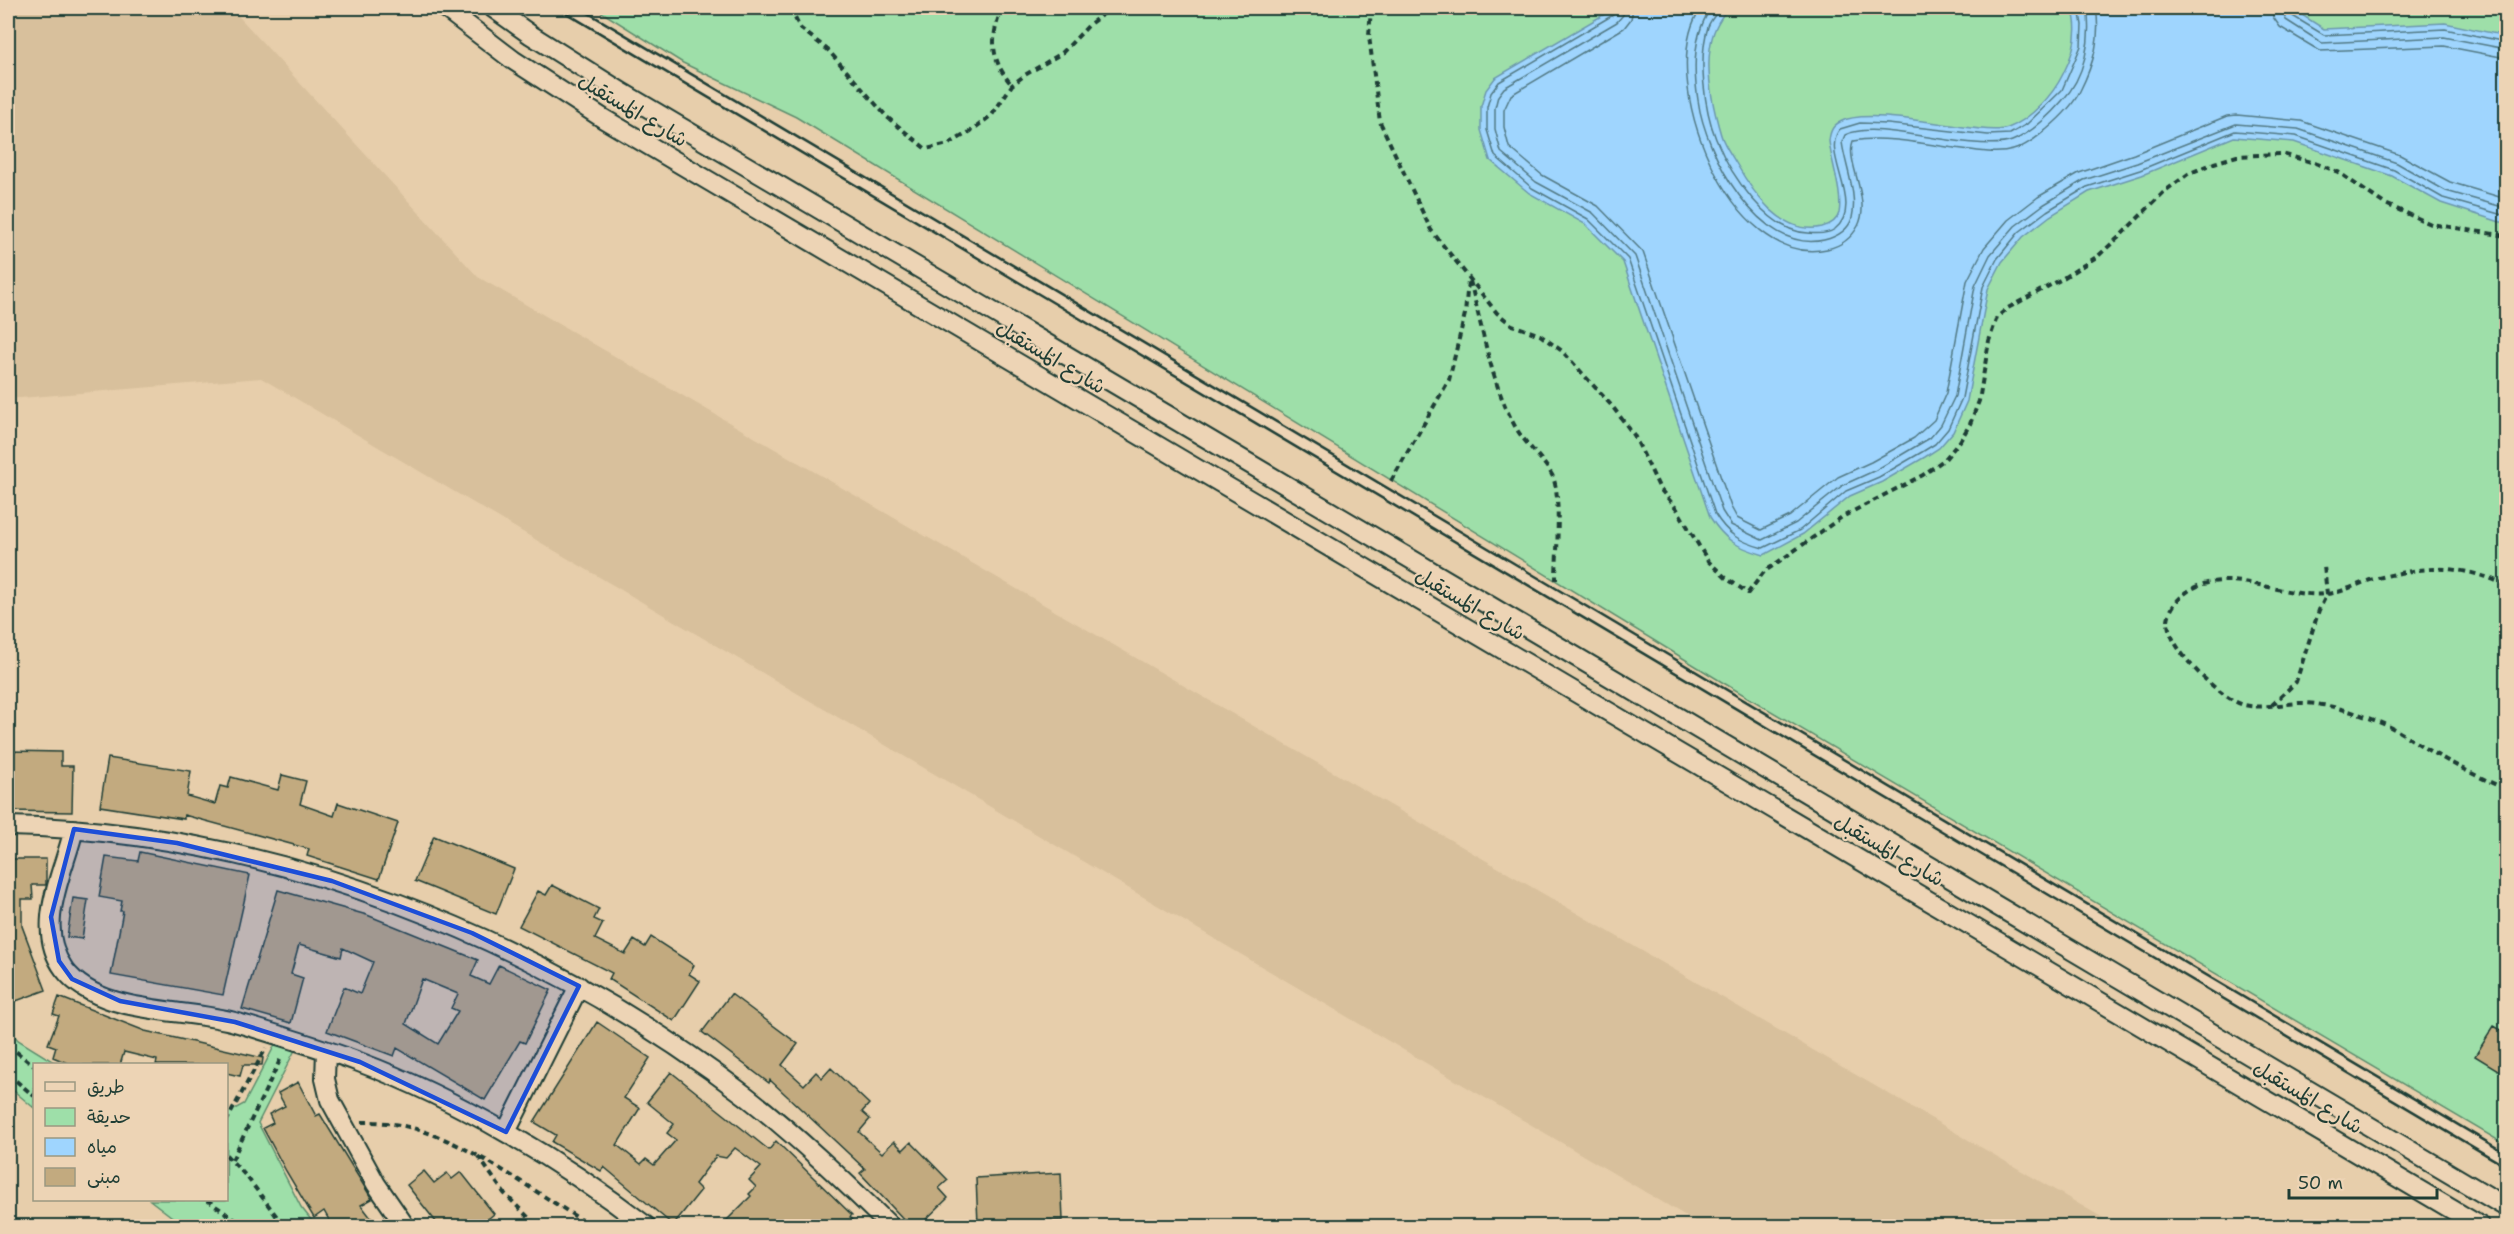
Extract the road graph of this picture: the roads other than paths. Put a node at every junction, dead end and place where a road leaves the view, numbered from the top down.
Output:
1 (445, 8) edge
2 (493, 8) edge
3 (569, 8) edge
4 (8, 825) edge
5 (74, 829) junction
6 (579, 986) junction
7 (326, 1051) junction
8 (506, 1132) junction
9 (2506, 1160) edge
10 (2506, 1207) edge
11 (405, 1227) edge
12 (646, 1227) edge
13 (890, 1227) edge
14 (2480, 1227) edge

1 - 14 street, شارع المُستقبل
2 - 10 street, شارع المُستقبل
3 - 9 lane
4 - 5 street
5 - 6 street
5 - 7 street
6 - 8 street
6 - 13 street
7 - 8 street
7 - 11 street
8 - 12 street

